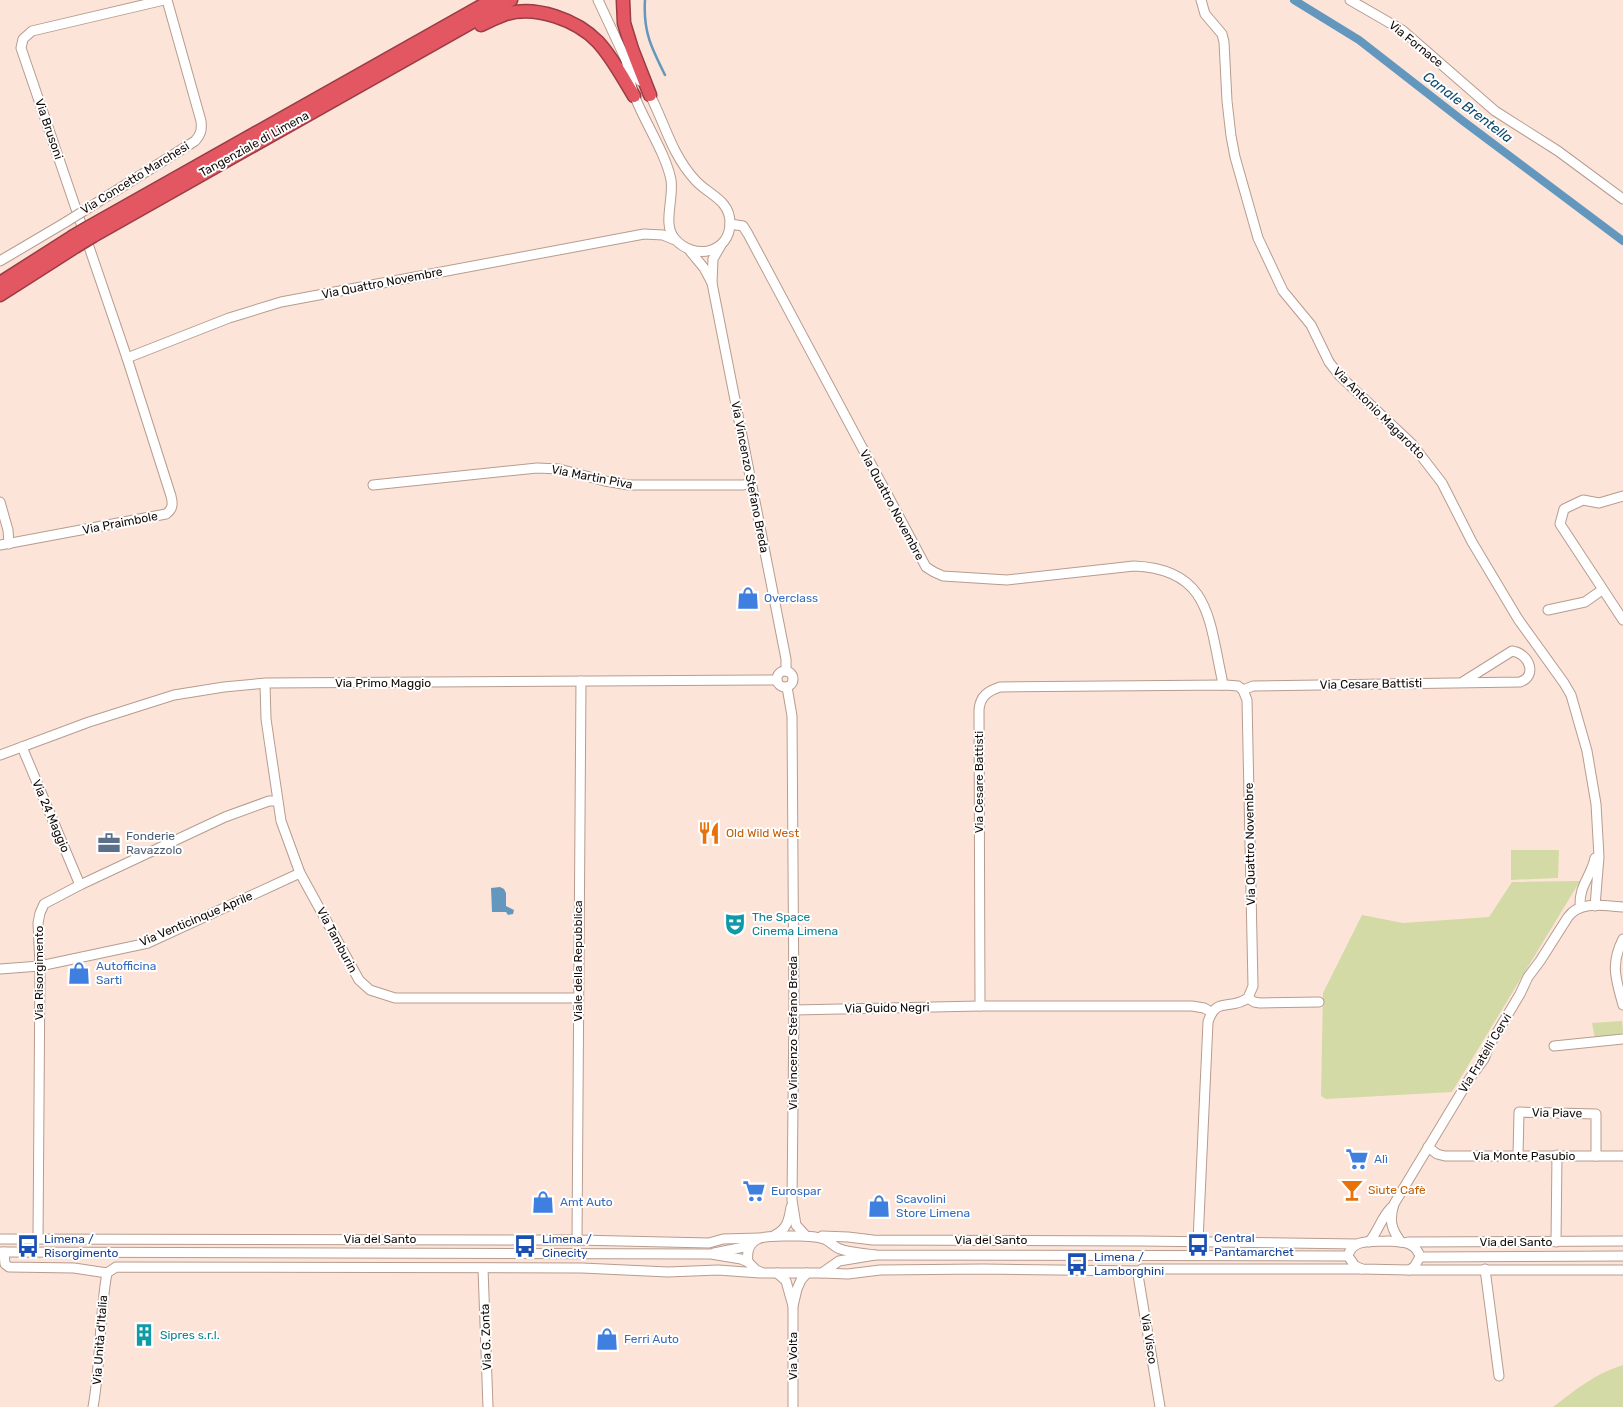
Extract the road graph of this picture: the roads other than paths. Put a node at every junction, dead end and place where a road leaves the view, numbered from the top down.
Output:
1 (165, 0) edge
2 (478, 0) edge
3 (492, 0) edge
4 (511, 0) edge
5 (598, 0) edge
6 (623, 0) edge
7 (1201, 0) edge
8 (1350, 0) edge
9 (415, 53) junction
10 (394, 54) junction
11 (626, 60) junction
12 (650, 95) junction
13 (634, 96) junction
14 (1623, 199) edge
15 (670, 216) junction
16 (730, 224) junction
17 (91, 231) junction
18 (644, 234) junction
19 (675, 240) junction
20 (73, 242) junction
21 (721, 244) junction
22 (690, 251) junction
23 (0, 261) edge
24 (0, 283) edge
25 (712, 283) junction
26 (0, 295) edge
27 (127, 358) junction
28 (751, 483) junction
29 (373, 485) dead end
30 (1623, 496) edge
31 (0, 502) edge
32 (4, 544) edge
33 (1602, 590) junction
34 (1548, 610) dead end
35 (1623, 620) edge
36 (786, 671) junction
37 (776, 680) junction
38 (581, 681) junction
39 (1461, 683) junction
40 (265, 684) junction
41 (1222, 685) junction
42 (787, 687) junction
43 (1243, 690) junction
44 (22, 746) junction
45 (0, 755) edge
46 (277, 801) junction
47 (1598, 843) junction
48 (300, 873) junction
49 (80, 885) junction
50 (1580, 906) junction
51 (1595, 906) junction
52 (1623, 907) edge
53 (1623, 939) edge
54 (40, 966) junction
55 (0, 969) edge
56 (578, 998) junction
57 (1248, 998) junction
58 (1319, 1002) dead end
59 (1623, 1005) edge
60 (980, 1006) junction
61 (794, 1010) junction
62 (1211, 1012) junction
63 (1623, 1038) edge
64 (1554, 1046) dead end
65 (1428, 1147) junction
66 (1518, 1155) junction
67 (1557, 1155) junction
68 (1596, 1156) junction
69 (1623, 1156) edge
70 (792, 1200) junction
71 (1394, 1204) junction
72 (774, 1236) junction
73 (806, 1236) junction
74 (817, 1236) junction
75 (0, 1238) edge
76 (38, 1238) junction
77 (759, 1238) junction
78 (577, 1240) junction
79 (1108, 1241) junction
80 (1198, 1242) junction
81 (1292, 1242) junction
82 (1369, 1242) junction
83 (1404, 1242) junction
84 (1556, 1242) junction
85 (1623, 1242) edge
86 (1357, 1244) junction
87 (832, 1245) junction
88 (750, 1246) junction
89 (2, 1252) edge
90 (356, 1254) junction
91 (601, 1254) junction
92 (711, 1254) junction
93 (875, 1255) junction
94 (1109, 1255) junction
95 (1293, 1256) junction
96 (1348, 1256) junction
97 (1605, 1256) junction
98 (1623, 1256) edge
99 (1420, 1257) junction
100 (748, 1262) junction
101 (832, 1264) junction
102 (356, 1268) junction
103 (483, 1268) junction
104 (1362, 1269) junction
105 (602, 1270) junction
106 (1409, 1270) junction
107 (1485, 1270) junction
108 (1604, 1270) junction
109 (1623, 1270) edge
110 (1140, 1271) junction
111 (107, 1273) junction
112 (763, 1273) junction
113 (778, 1273) junction
114 (807, 1273) junction
115 (822, 1273) junction
116 (793, 1306) junction
117 (1499, 1376) dead end
118 (93, 1407) edge
119 (488, 1407) edge
120 (794, 1407) edge
121 (1160, 1407) edge

1 - 23 street, Via Concetto Marchesi, bridge
1 - 27 street, Via Brusoni
2 - 10 highway
3 - 10 highway, Tangenziale di Limena
4 - 9 highway, Tangenziale di Limena
5 - 11 street
6 - 12 highway
7 - 47 street, Via Antonio Magarotto
8 - 14 street, Via Fornace
9 - 13 highway
9 - 17 highway, Tangenziale di Limena
10 - 17 highway, Tangenziale di Limena
11 - 12 street
11 - 13 street
12 - 16 street
13 - 15 street
15 - 18 street, Via Quattro Novembre
15 - 19 street
16 - 21 street, Via Vincenzo Stefano Breda
16 - 41 street, Via Quattro Novembre
17 - 20 highway, Tangenziale di Limena, bridge
18 - 19 street, Via Quattro Novembre
18 - 27 street, Via Quattro Novembre
19 - 22 street, Via Vincenzo Stefano Breda
20 - 24 highway, Tangenziale di Limena
20 - 26 highway, Tangenziale di Limena
21 - 22 street
21 - 25 street, Via Vincenzo Stefano Breda
22 - 25 street, Via Vincenzo Stefano Breda
25 - 28 street, Via Vincenzo Stefano Breda
27 - 32 street, Via Praimbole
28 - 29 street, Via Martin Piva
28 - 36 street, Via Vincenzo Stefano Breda
30 - 33 street
31 - 32 street
33 - 34 street
33 - 35 street
36 - 37 street
36 - 42 street, Via Vincenzo Stefano Breda
37 - 38 street, Via Primo Maggio
37 - 42 street
38 - 40 street, Via Primo Maggio
38 - 56 street, Viale della Repubblica
39 - 39 street, Via Cesare Battisti
39 - 43 street, Via Cesare Battisti
40 - 44 street, Via Primo Maggio
40 - 46 street, Via Tamburin
41 - 43 street, Via Cesare Battisti
41 - 60 street, Via Cesare Battisti
42 - 61 street, Via Vincenzo Stefano Breda
43 - 57 street, Via Quattro Novembre
44 - 45 street, Via Primo Maggio
44 - 49 street, Via 24 Maggio
46 - 48 street, Via Tamburin
46 - 49 street, Via Risorgimento
47 - 50 street, Via Antonio Magarotto
47 - 51 street, Via Antonio Magarotto
48 - 54 street, Via Venticinque Aprile
48 - 56 street, Via Tamburin
49 - 54 street, Via Risorgimento
50 - 51 street
50 - 65 street, Via Fratelli Cervi
51 - 52 street
53 - 59 street
54 - 55 street, Via Venticinque Aprile
54 - 76 street, Via Risorgimento
56 - 78 street, Viale della Repubblica
57 - 58 street
57 - 62 street
60 - 61 street, Via Guido Negri
60 - 62 street
61 - 70 street, Via Vincenzo Stefano Breda
62 - 80 street
63 - 64 street
65 - 66 street, Via Monte Pasubio
65 - 71 street, Via Fratelli Cervi
66 - 67 street, Via Monte Pasubio
66 - 68 street, Via Piave
67 - 68 street, Via Monte Pasubio
67 - 84 street
68 - 69 street, Via Monte Pasubio
70 - 72 street, Via Vincenzo Stefano Breda
70 - 73 street, Via Vincenzo Stefano Breda
71 - 82 street, Via Fratelli Cervi
71 - 83 street, Via Fratelli Cervi
72 - 73 street, Via del Santo
72 - 77 street, Via del Santo
73 - 74 street, Via del Santo
74 - 79 street, Via del Santo
74 - 87 street
75 - 76 street, Via del Santo
76 - 78 street, Via del Santo
77 - 78 street, Via del Santo
77 - 88 street
79 - 80 street, Via del Santo
79 - 94 street
80 - 81 street, Via del Santo
81 - 86 street, Via del Santo
81 - 95 street
82 - 83 street, Via del Santo
82 - 86 street, Via del Santo
83 - 84 street, Via del Santo
83 - 99 street
84 - 85 street, Via del Santo
86 - 96 street
87 - 93 street
87 - 101 street
88 - 92 street
88 - 100 street
89 - 90 street
89 - 111 street
90 - 91 street
90 - 102 street, Via del Santo
91 - 92 street
91 - 105 street
92 - 100 street
93 - 94 street
93 - 101 street
94 - 95 street
95 - 96 street
96 - 104 street
97 - 98 street
97 - 99 street
97 - 108 street
99 - 106 street
100 - 112 street
101 - 115 street
102 - 103 street
102 - 111 street
103 - 105 street
103 - 119 street, Via G. Zonta
104 - 106 street
104 - 110 street
105 - 112 street
106 - 107 street
107 - 108 street
107 - 117 street
108 - 109 street
110 - 115 street
110 - 121 street, Via Visco
111 - 118 street, Via Unità d'Italia
112 - 113 street
113 - 114 street
113 - 116 street
114 - 115 street
114 - 116 street
116 - 120 street, Via Volta

